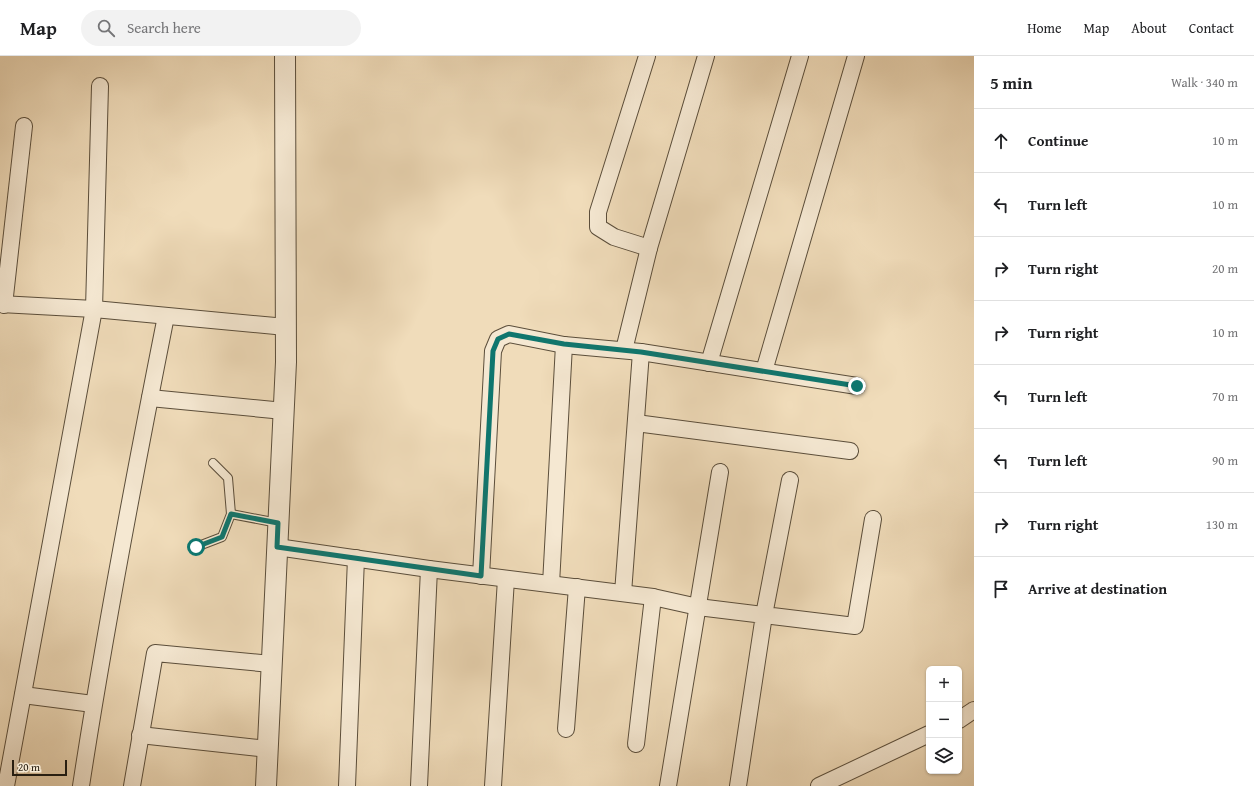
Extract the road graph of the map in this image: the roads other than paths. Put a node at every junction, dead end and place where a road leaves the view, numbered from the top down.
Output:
1 (285, 56) edge
2 (646, 56) edge
3 (706, 56) edge
4 (800, 56) edge
5 (856, 56) edge
6 (100, 86) dead end
7 (24, 126) dead end
8 (649, 248) junction
9 (2, 304) edge
10 (94, 310) junction
11 (166, 316) junction
12 (286, 327) junction
13 (564, 344) junction
14 (624, 350) junction
15 (641, 352) junction
16 (709, 363) junction
17 (764, 371) junction
18 (857, 386) dead end
19 (150, 398) junction
20 (284, 412) junction
21 (636, 423) junction
22 (850, 451) dead end
23 (213, 463) dead end
24 (720, 472) dead end
25 (790, 480) dead end
26 (231, 514) junction
27 (873, 519) dead end
28 (278, 523) junction
29 (196, 547) dead end
30 (277, 547) junction
31 (356, 558) junction
32 (429, 569) junction
33 (481, 576) junction
34 (506, 578) junction
35 (551, 584) junction
36 (578, 587) junction
37 (623, 593) junction
38 (654, 597) junction
39 (698, 607) junction
40 (764, 615) junction
41 (271, 664) junction
42 (23, 695) junction
43 (93, 704) junction
44 (974, 710) edge
45 (962, 718) edge
46 (566, 729) dead end
47 (140, 735) junction
48 (926, 735) edge
49 (636, 744) dead end
50 (268, 748) junction
51 (6, 786) edge
52 (81, 786) edge
53 (132, 786) edge
54 (266, 786) edge
55 (347, 786) edge
56 (419, 786) edge
57 (493, 786) edge
58 (668, 786) edge
59 (738, 786) edge
60 (819, 786) edge

1 - 12 street
2 - 8 street
3 - 8 street
4 - 16 street
5 - 17 street
6 - 10 street
7 - 9 street
8 - 14 street
9 - 10 street
10 - 11 street
10 - 42 street
11 - 12 street
11 - 19 street
12 - 20 street
13 - 14 street
13 - 33 street
13 - 35 street
14 - 15 street
15 - 16 street
15 - 21 street
16 - 17 street
17 - 18 street
19 - 20 street
19 - 43 street
20 - 28 street
21 - 22 street
21 - 37 street
23 - 26 lane
24 - 39 street
25 - 40 street
26 - 28 lane
26 - 29 lane
27 - 40 street
28 - 30 street
30 - 31 street
30 - 41 street
31 - 32 street
31 - 55 street
32 - 33 street
32 - 56 street
33 - 34 street
34 - 35 street
34 - 57 street
35 - 36 street
36 - 37 street
36 - 46 street
37 - 38 street
38 - 39 street
38 - 49 street
39 - 40 street
39 - 58 street
40 - 59 street
41 - 47 street
41 - 50 street
42 - 43 street
42 - 51 street
43 - 52 street
44 - 45 street
47 - 50 street
47 - 53 street
48 - 60 street
50 - 54 street

